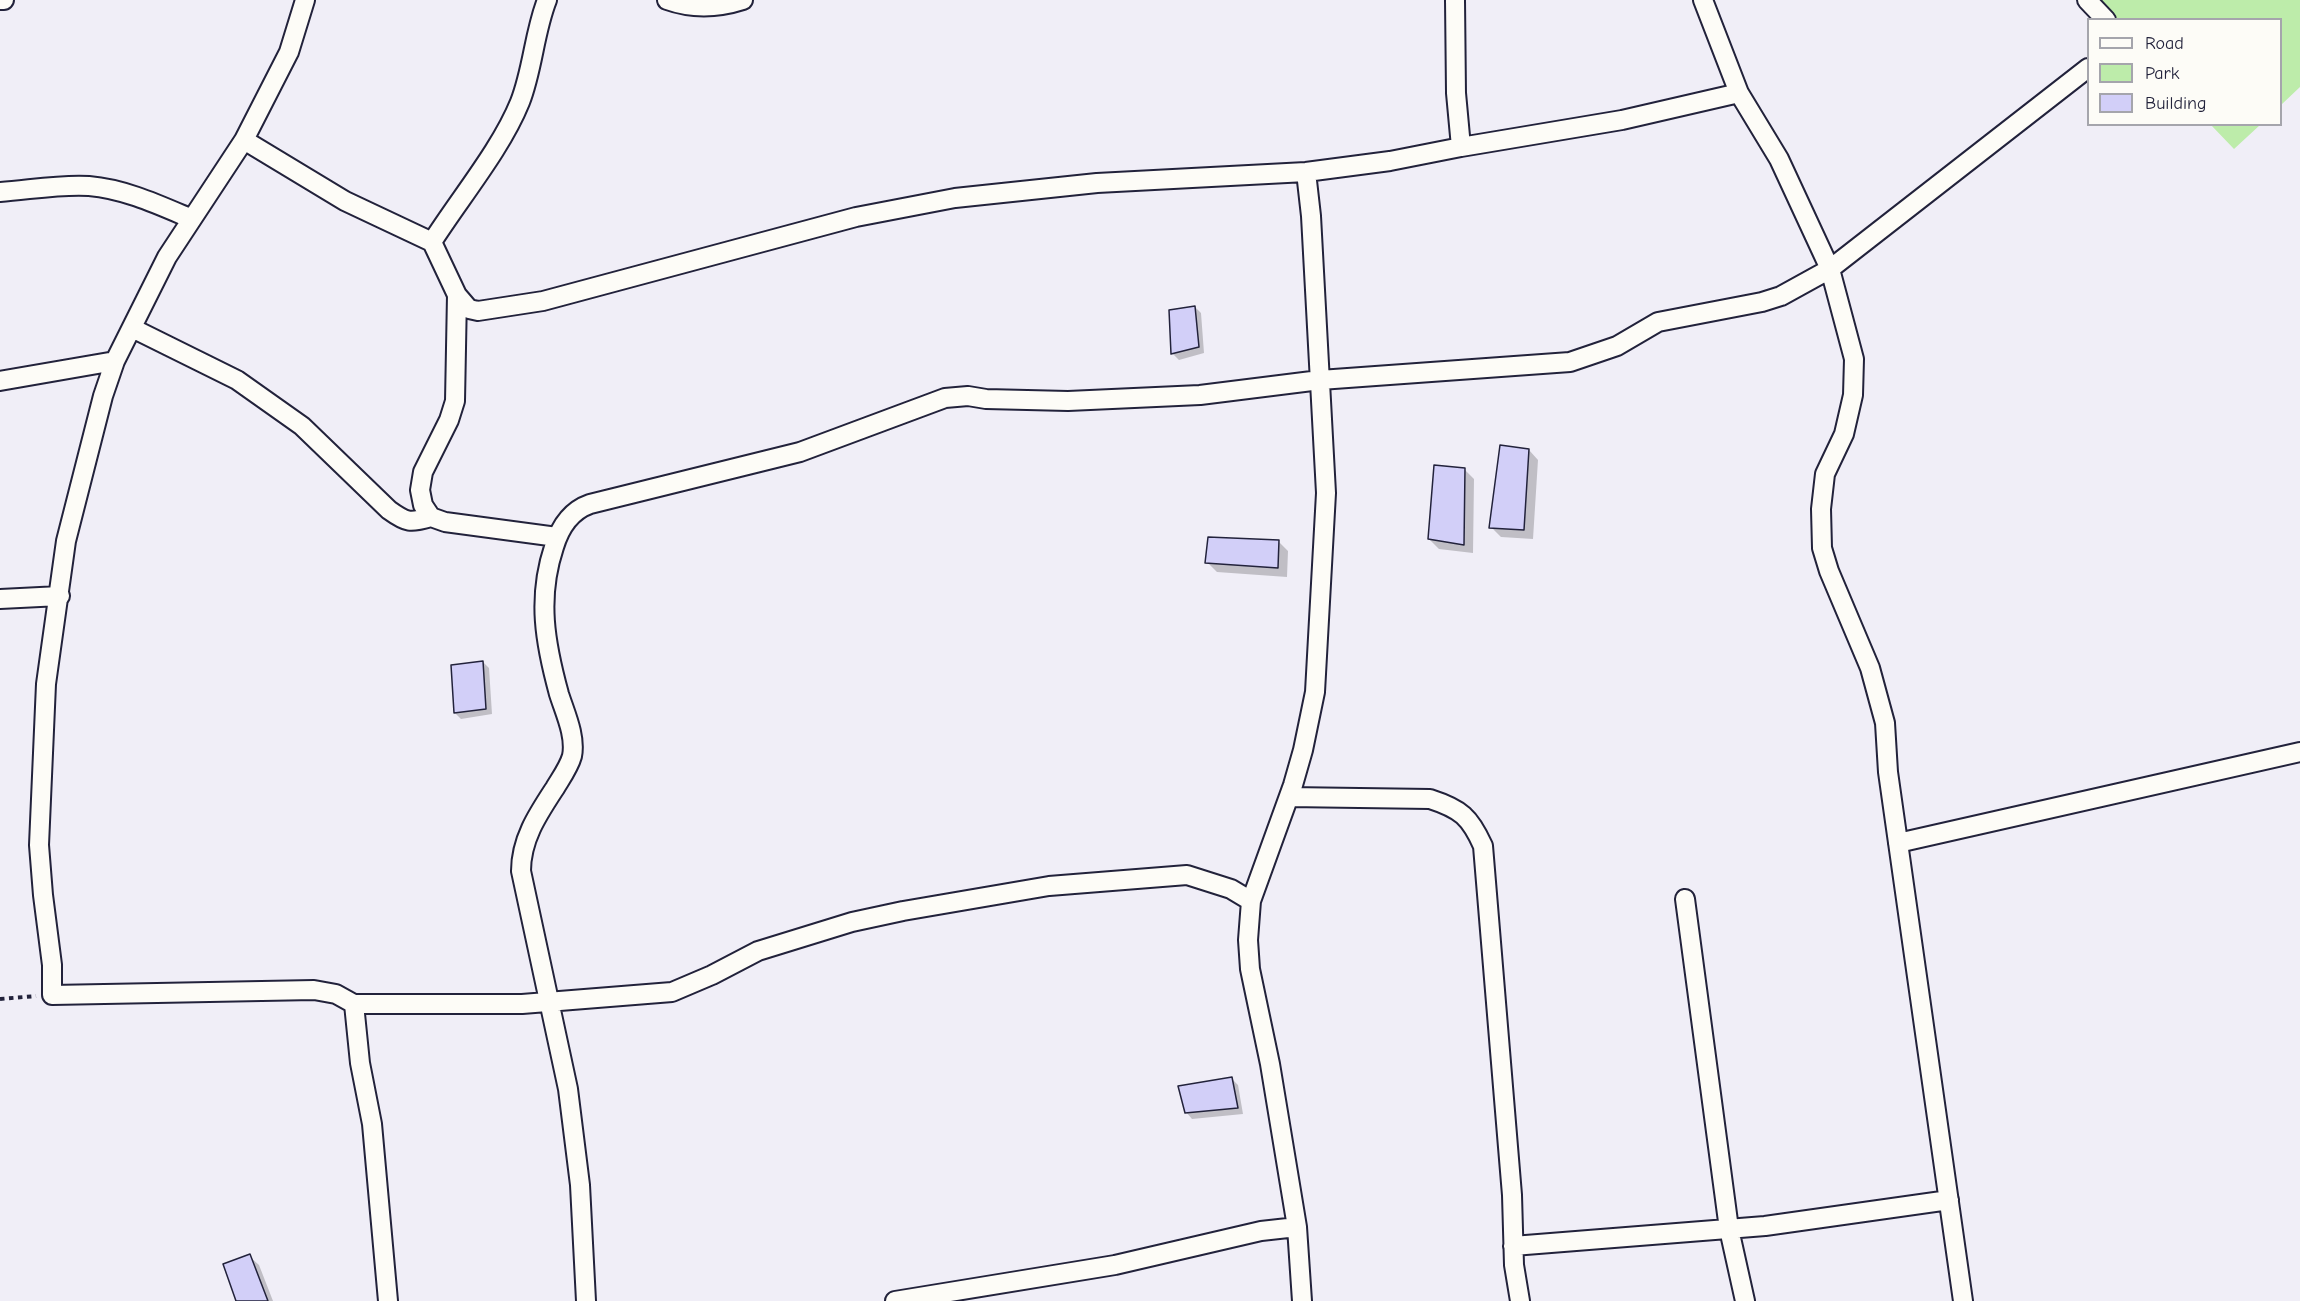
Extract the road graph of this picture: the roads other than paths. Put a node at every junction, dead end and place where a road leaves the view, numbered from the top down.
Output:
1 (305, 0) edge
2 (547, 0) edge
3 (667, 0) edge
4 (743, 0) edge
5 (1455, 0) edge
6 (1703, 0) edge
7 (2087, 0) edge
8 (2104, 18) edge
9 (2087, 69) edge
10 (1739, 93) junction
11 (244, 140) junction
12 (1461, 147) junction
13 (1305, 172) junction
14 (0, 192) edge
15 (192, 219) junction
16 (432, 242) junction
17 (1830, 269) junction
18 (457, 295) junction
19 (132, 328) junction
20 (115, 362) junction
21 (1320, 380) junction
22 (0, 381) edge
23 (431, 517) junction
24 (557, 537) junction
25 (60, 596) junction
26 (0, 599) edge
27 (2300, 752) edge
28 (1289, 797) junction
29 (1898, 843) junction
30 (1685, 899) dead end
31 (1251, 901) junction
32 (549, 1002) junction
33 (354, 1004) junction
34 (1949, 1200) junction
35 (1297, 1227) junction
36 (1729, 1229) junction
37 (1513, 1246) junction
38 (388, 1301) edge
39 (586, 1301) edge
40 (895, 1301) edge
41 (1302, 1301) edge
42 (1520, 1301) edge
43 (1745, 1301) edge
44 (1963, 1301) edge

1 - 11 street
2 - 16 street
3 - 4 street
5 - 12 street
6 - 10 street
7 - 8 street
9 - 17 street
10 - 12 street
10 - 17 street
11 - 15 street
11 - 16 street
12 - 13 street
13 - 18 street
13 - 21 street
14 - 15 street
15 - 19 street
16 - 18 street
17 - 21 street
17 - 29 street
18 - 23 street
19 - 20 street
19 - 23 street
20 - 22 street
20 - 25 street
21 - 24 street
21 - 28 street
23 - 24 street
24 - 32 street
25 - 26 street
25 - 33 street
27 - 29 street
28 - 31 street
28 - 37 street
29 - 34 street
30 - 36 street
31 - 32 street
31 - 35 street
32 - 33 street
32 - 39 street
33 - 38 street
34 - 36 street
34 - 44 street
35 - 40 street
35 - 41 street
36 - 37 street
36 - 43 street
37 - 42 street

